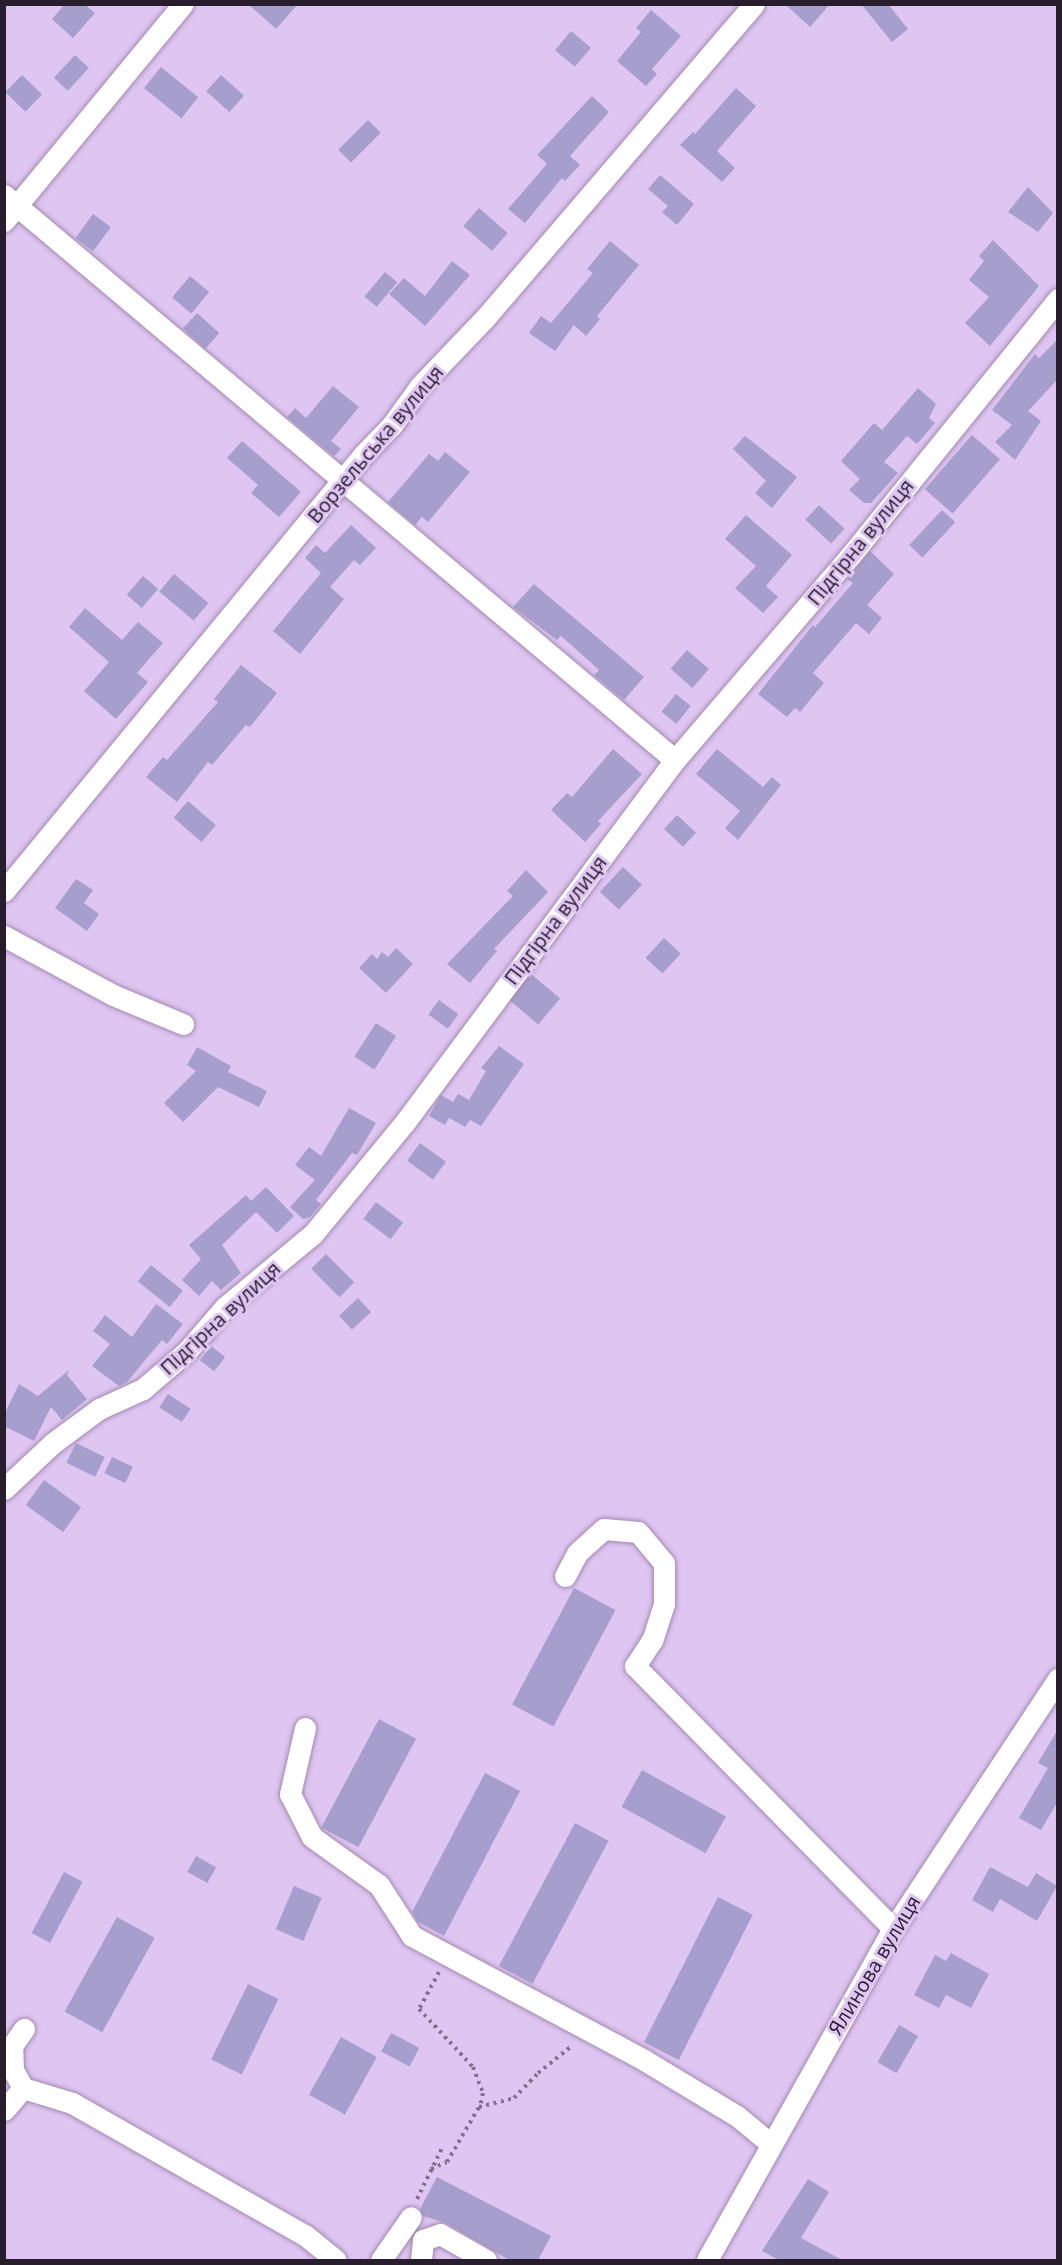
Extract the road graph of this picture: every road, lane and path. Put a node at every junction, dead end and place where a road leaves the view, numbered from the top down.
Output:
1 (183, 4) edge
2 (754, 4) edge
3 (9, 208) edge
4 (1058, 299) edge
5 (344, 481) junction
6 (675, 760) junction
7 (4, 891) edge
8 (4, 936) edge
9 (183, 1024) dead end
10 (4, 1489) edge
11 (565, 1576) dead end
12 (1058, 1679) edge
13 (305, 1728) dead end
14 (893, 1929) junction
15 (448, 1955) junction
16 (24, 2029) dead end
17 (595, 2034) junction
18 (23, 2088) junction
19 (479, 2108) junction
20 (4, 2110) edge
21 (771, 2144) junction
22 (442, 2148) dead end
23 (431, 2169) junction
24 (411, 2217) joint
25 (336, 2260) edge
26 (381, 2260) edge
27 (421, 2260) edge
28 (486, 2260) edge
29 (707, 2260) edge

1 - 3 street
2 - 5 street, Ворзельська вулиця
3 - 5 street
4 - 6 street, Підгірна вулиця
5 - 6 street
5 - 7 street, Ворзельська вулиця
6 - 10 street, Підгірна вулиця
8 - 9 street
11 - 14 street
12 - 14 street, Ялинова вулиця
13 - 15 street
14 - 21 street, Ялинова вулиця
15 - 17 street
15 - 19 path
16 - 18 street
17 - 19 path
17 - 21 street
18 - 20 street
18 - 25 street
19 - 23 path
21 - 29 street, Ялинова вулиця
22 - 23 path
23 - 24 path
24 - 26 street
27 - 28 street

